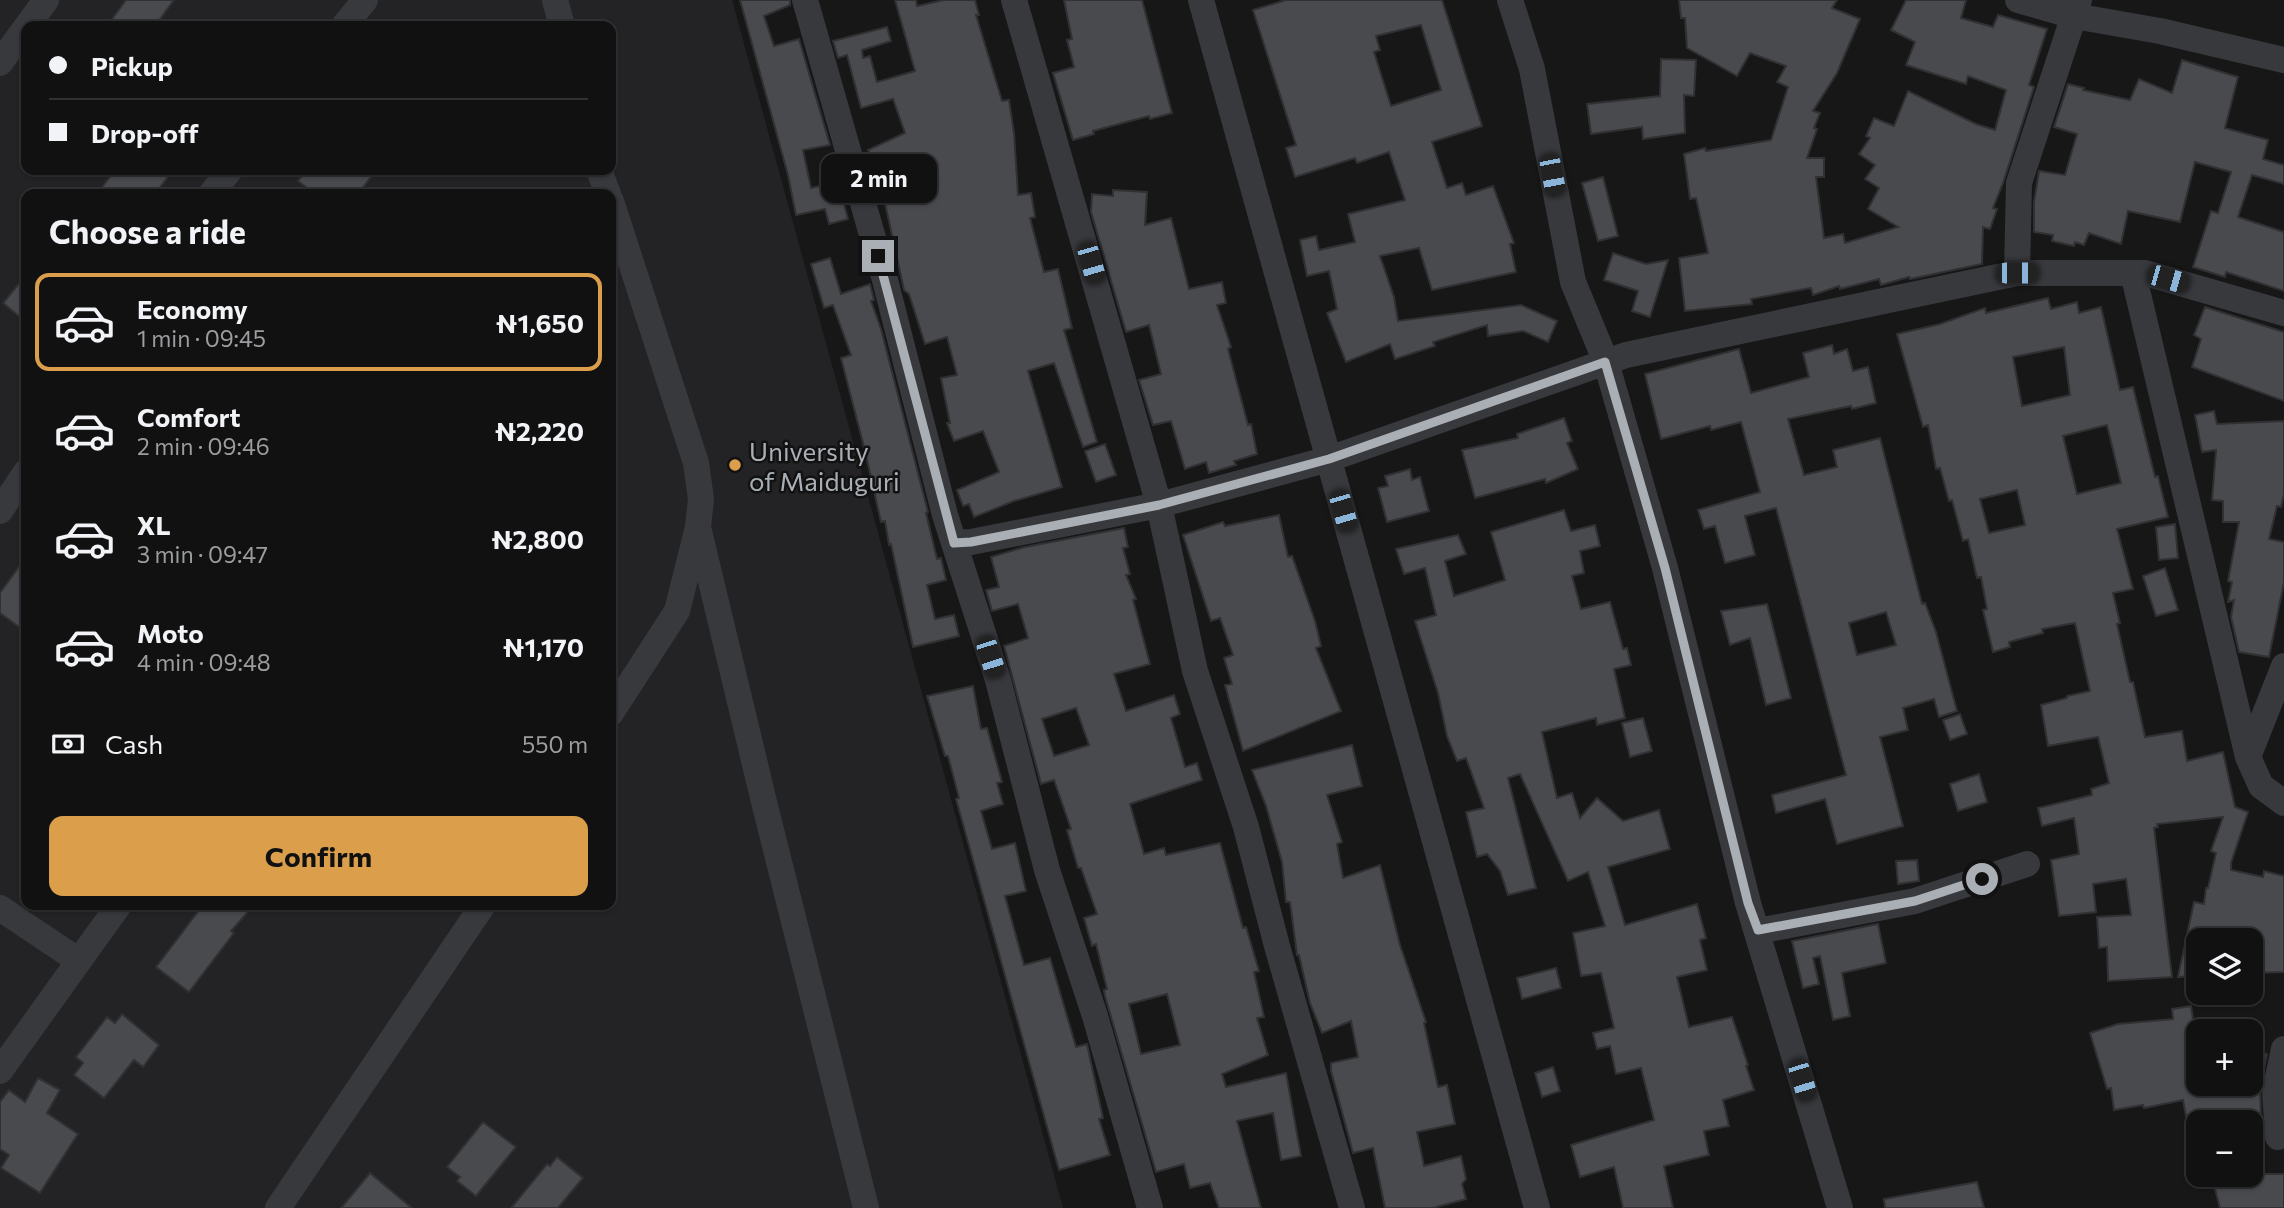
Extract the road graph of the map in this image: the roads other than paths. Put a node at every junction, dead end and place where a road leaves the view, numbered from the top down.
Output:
1 (46, 0) edge
2 (365, 0) edge
3 (555, 0) edge
4 (805, 0) edge
5 (1014, 0) edge
6 (1201, 0) edge
7 (1510, 0) edge
8 (2018, 0) edge
9 (2076, 8) edge
10 (30, 21) edge
11 (348, 21) edge
12 (561, 21) edge
13 (21, 34) edge
14 (2284, 60) edge
15 (0, 63) edge
16 (226, 175) edge
17 (215, 189) edge
18 (617, 242) edge
19 (2017, 273) junction
20 (2133, 273) junction
21 (2284, 313) edge
22 (1605, 362) junction
23 (1329, 459) junction
24 (21, 479) edge
25 (1159, 505) junction
26 (0, 511) edge
27 (698, 527) junction
28 (954, 543) junction
29 (2284, 666) edge
30 (616, 705) edge
31 (2248, 757) junction
32 (2284, 803) edge
33 (2027, 864) dead end
34 (0, 908) edge
35 (115, 910) edge
36 (480, 910) edge
37 (1758, 930) junction
38 (79, 961) junction
39 (2284, 1049) edge
40 (0, 1071) edge
41 (2278, 1137) dead end
42 (278, 1208) edge
43 (866, 1208) edge
44 (1150, 1208) edge
45 (1352, 1208) edge
46 (1537, 1208) edge
47 (1840, 1208) edge

1 - 10 street
2 - 11 street
3 - 12 street
4 - 28 street
5 - 25 street
6 - 23 street
7 - 22 street
8 - 9 street
9 - 14 street
9 - 19 street
13 - 15 street
16 - 17 street
18 - 27 street
19 - 20 street
19 - 22 street
20 - 21 street
20 - 31 street
22 - 23 street
22 - 37 street
23 - 25 street
23 - 46 street
24 - 26 street
25 - 28 street
25 - 45 street
27 - 30 street
27 - 43 street
28 - 44 street
29 - 31 street
31 - 32 street
33 - 37 street
34 - 38 street
35 - 38 street
36 - 42 street
37 - 47 street
38 - 40 street
39 - 41 street

